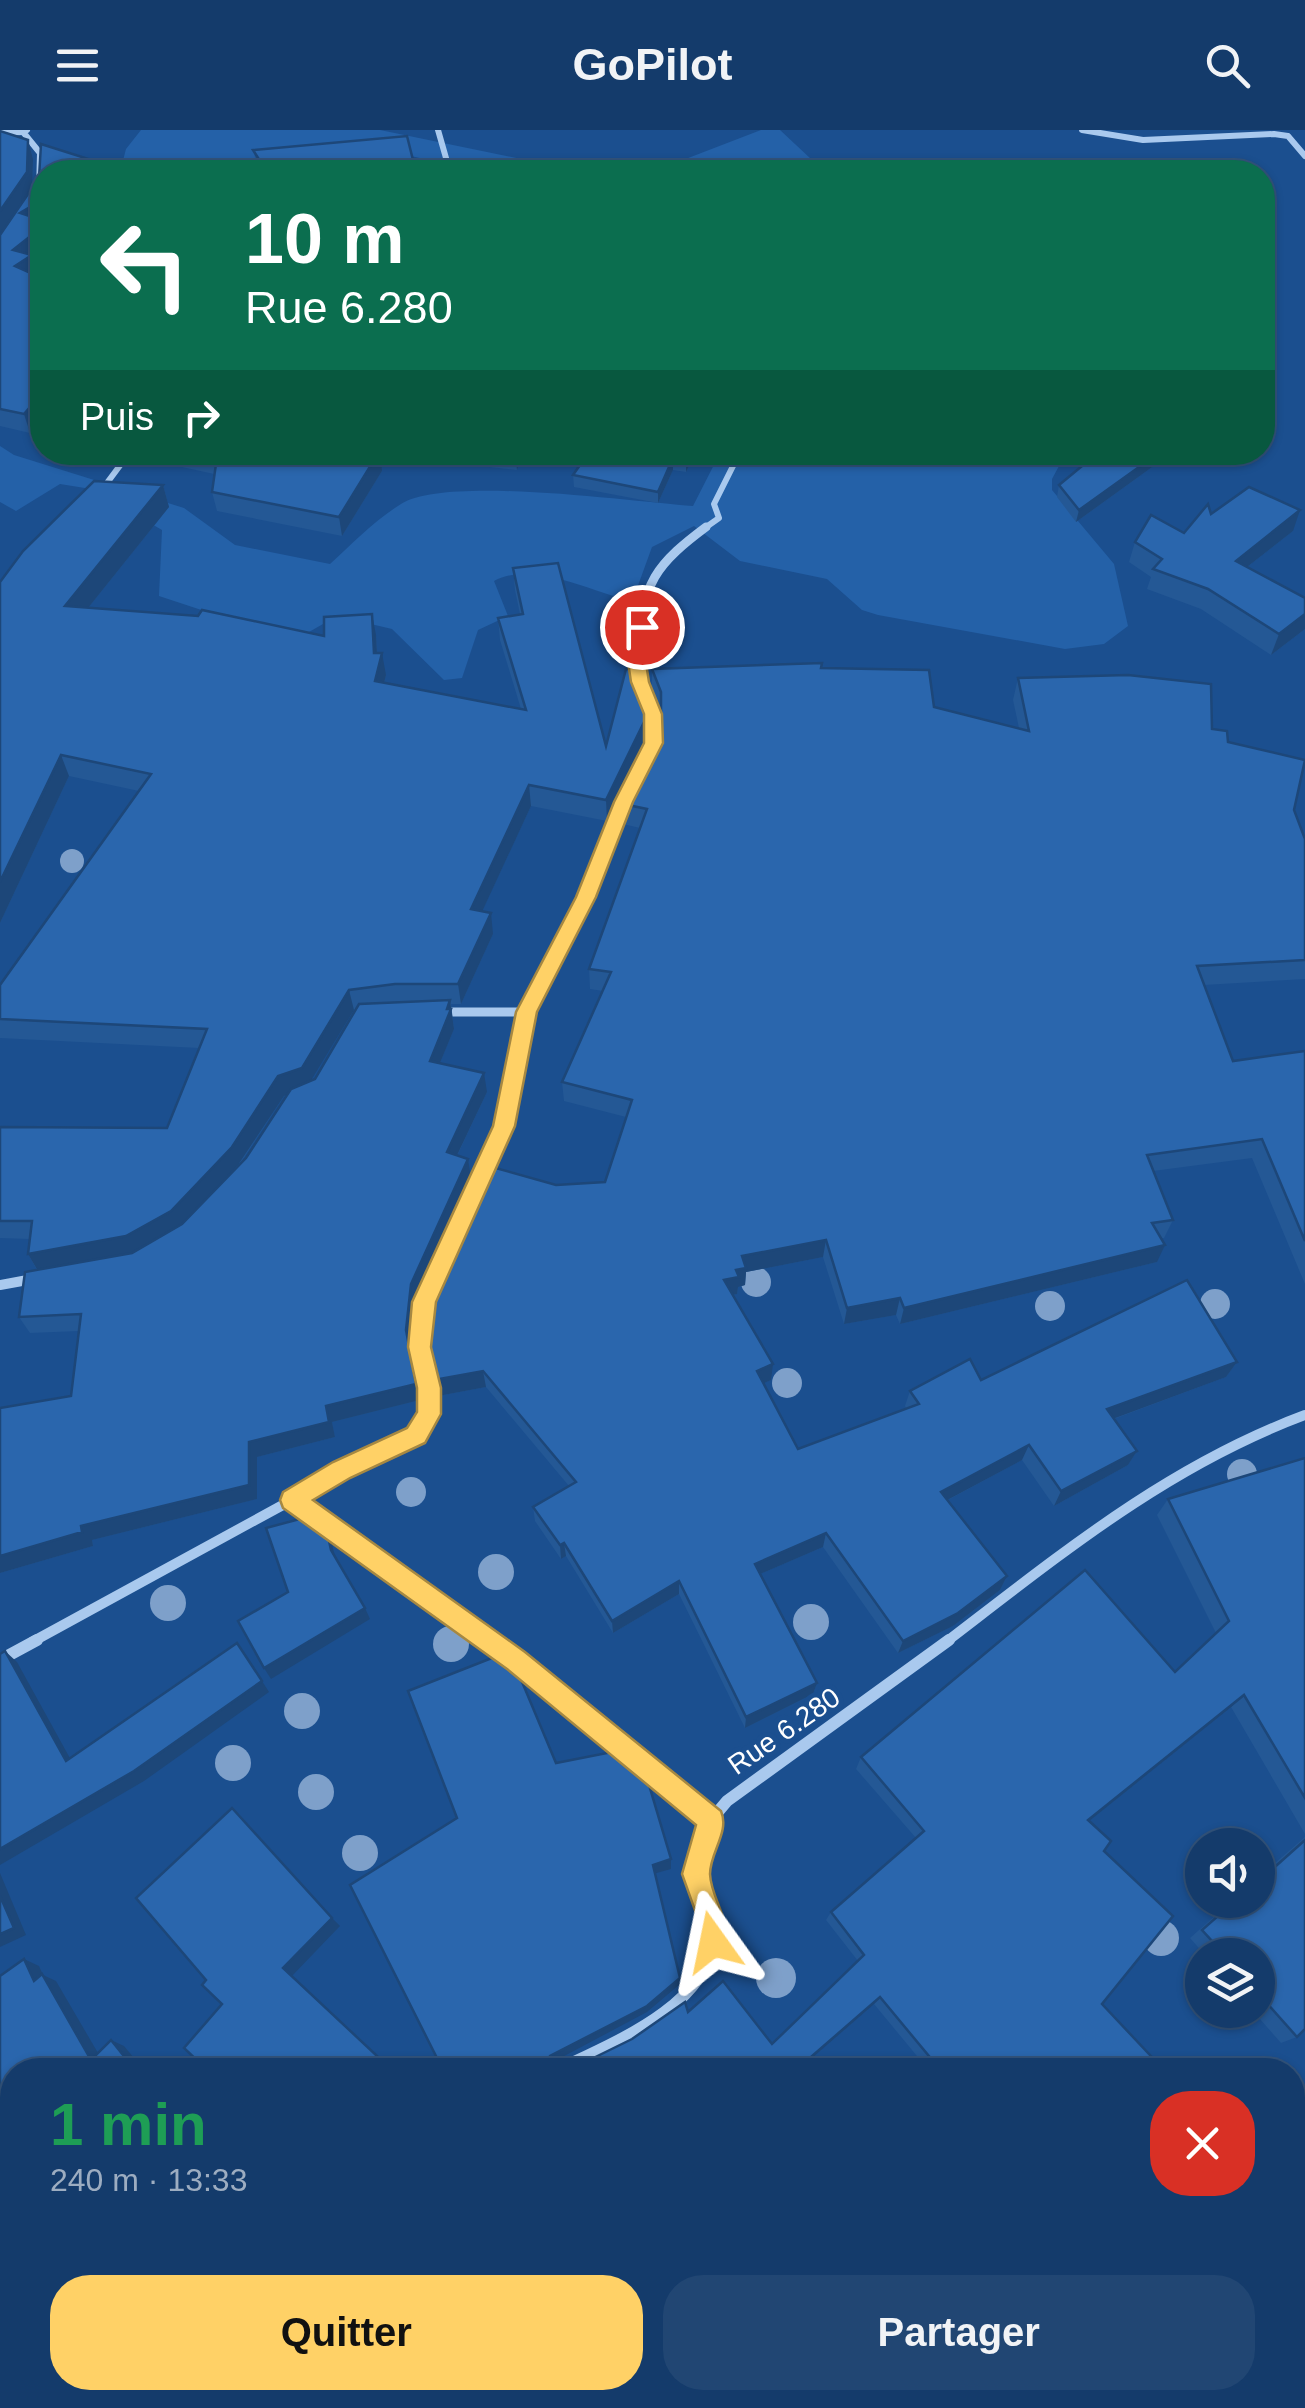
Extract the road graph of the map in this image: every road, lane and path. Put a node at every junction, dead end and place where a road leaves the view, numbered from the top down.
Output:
1 (438, 130) edge
2 (1082, 130) edge
3 (25, 131) edge
4 (0, 133) edge
5 (1305, 156) edge
6 (40, 160) edge
7 (447, 160) edge
8 (120, 465) edge
9 (734, 465) edge
10 (94, 500) edge
11 (645, 761) edge
12 (636, 779) edge
13 (436, 1012) edge
14 (527, 1012) junction
15 (476, 1192) edge
16 (440, 1269) edge
17 (45, 1276) edge
18 (0, 1285) edge
19 (1305, 1415) edge
20 (292, 1500) junction
21 (0, 1660) edge
22 (711, 1820) junction
23 (582, 2058) edge

1 - 7 street
2 - 5 street
3 - 4 street
3 - 6 street
8 - 10 street
9 - 11 street
12 - 14 street
13 - 14 street
14 - 15 street
16 - 20 street
17 - 18 street
19 - 22 street, Rue 6.280
20 - 21 street
20 - 22 street
22 - 23 street

